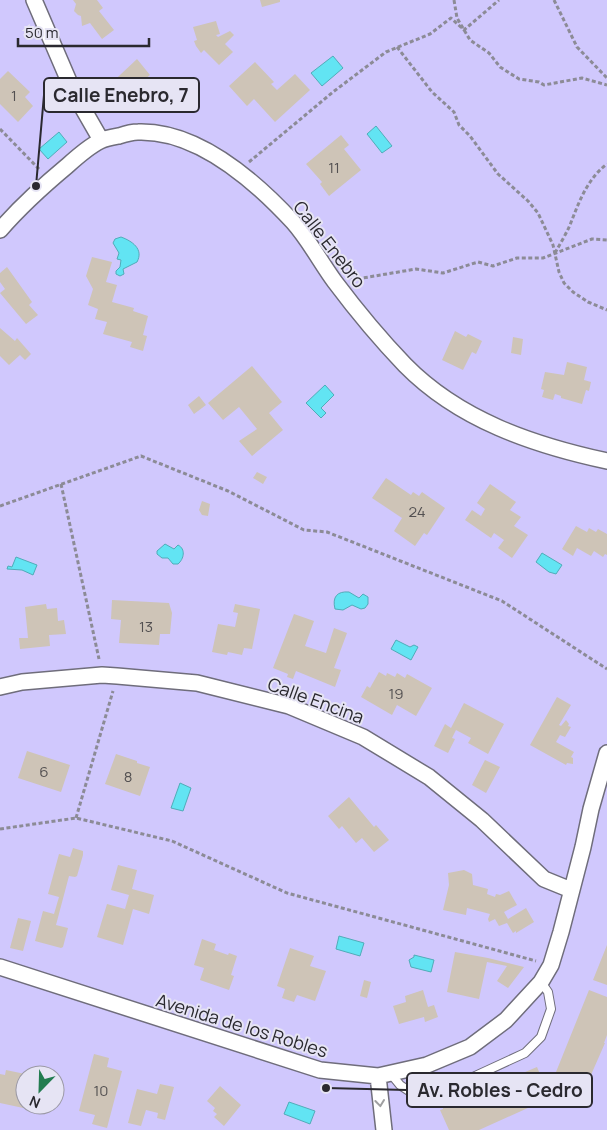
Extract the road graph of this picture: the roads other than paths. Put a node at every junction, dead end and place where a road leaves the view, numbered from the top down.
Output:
1 (34, 0) edge
2 (101, 140) junction
3 (0, 230) edge
4 (607, 462) edge
5 (0, 687) edge
6 (607, 753) edge
7 (571, 890) junction
8 (0, 967) edge
9 (541, 982) junction
10 (384, 1075) junction
11 (384, 1130) edge

1 - 2 street
2 - 3 street, Calle Enebro
2 - 4 street, Calle Enebro
5 - 7 street, Calle Encina
6 - 7 street, Avenida de los Robles
7 - 9 street, Avenida de los Robles
8 - 10 street, Avenida de los Robles
9 - 10 street, Avenida de los Robles
9 - 10 lane
10 -> 11 street

